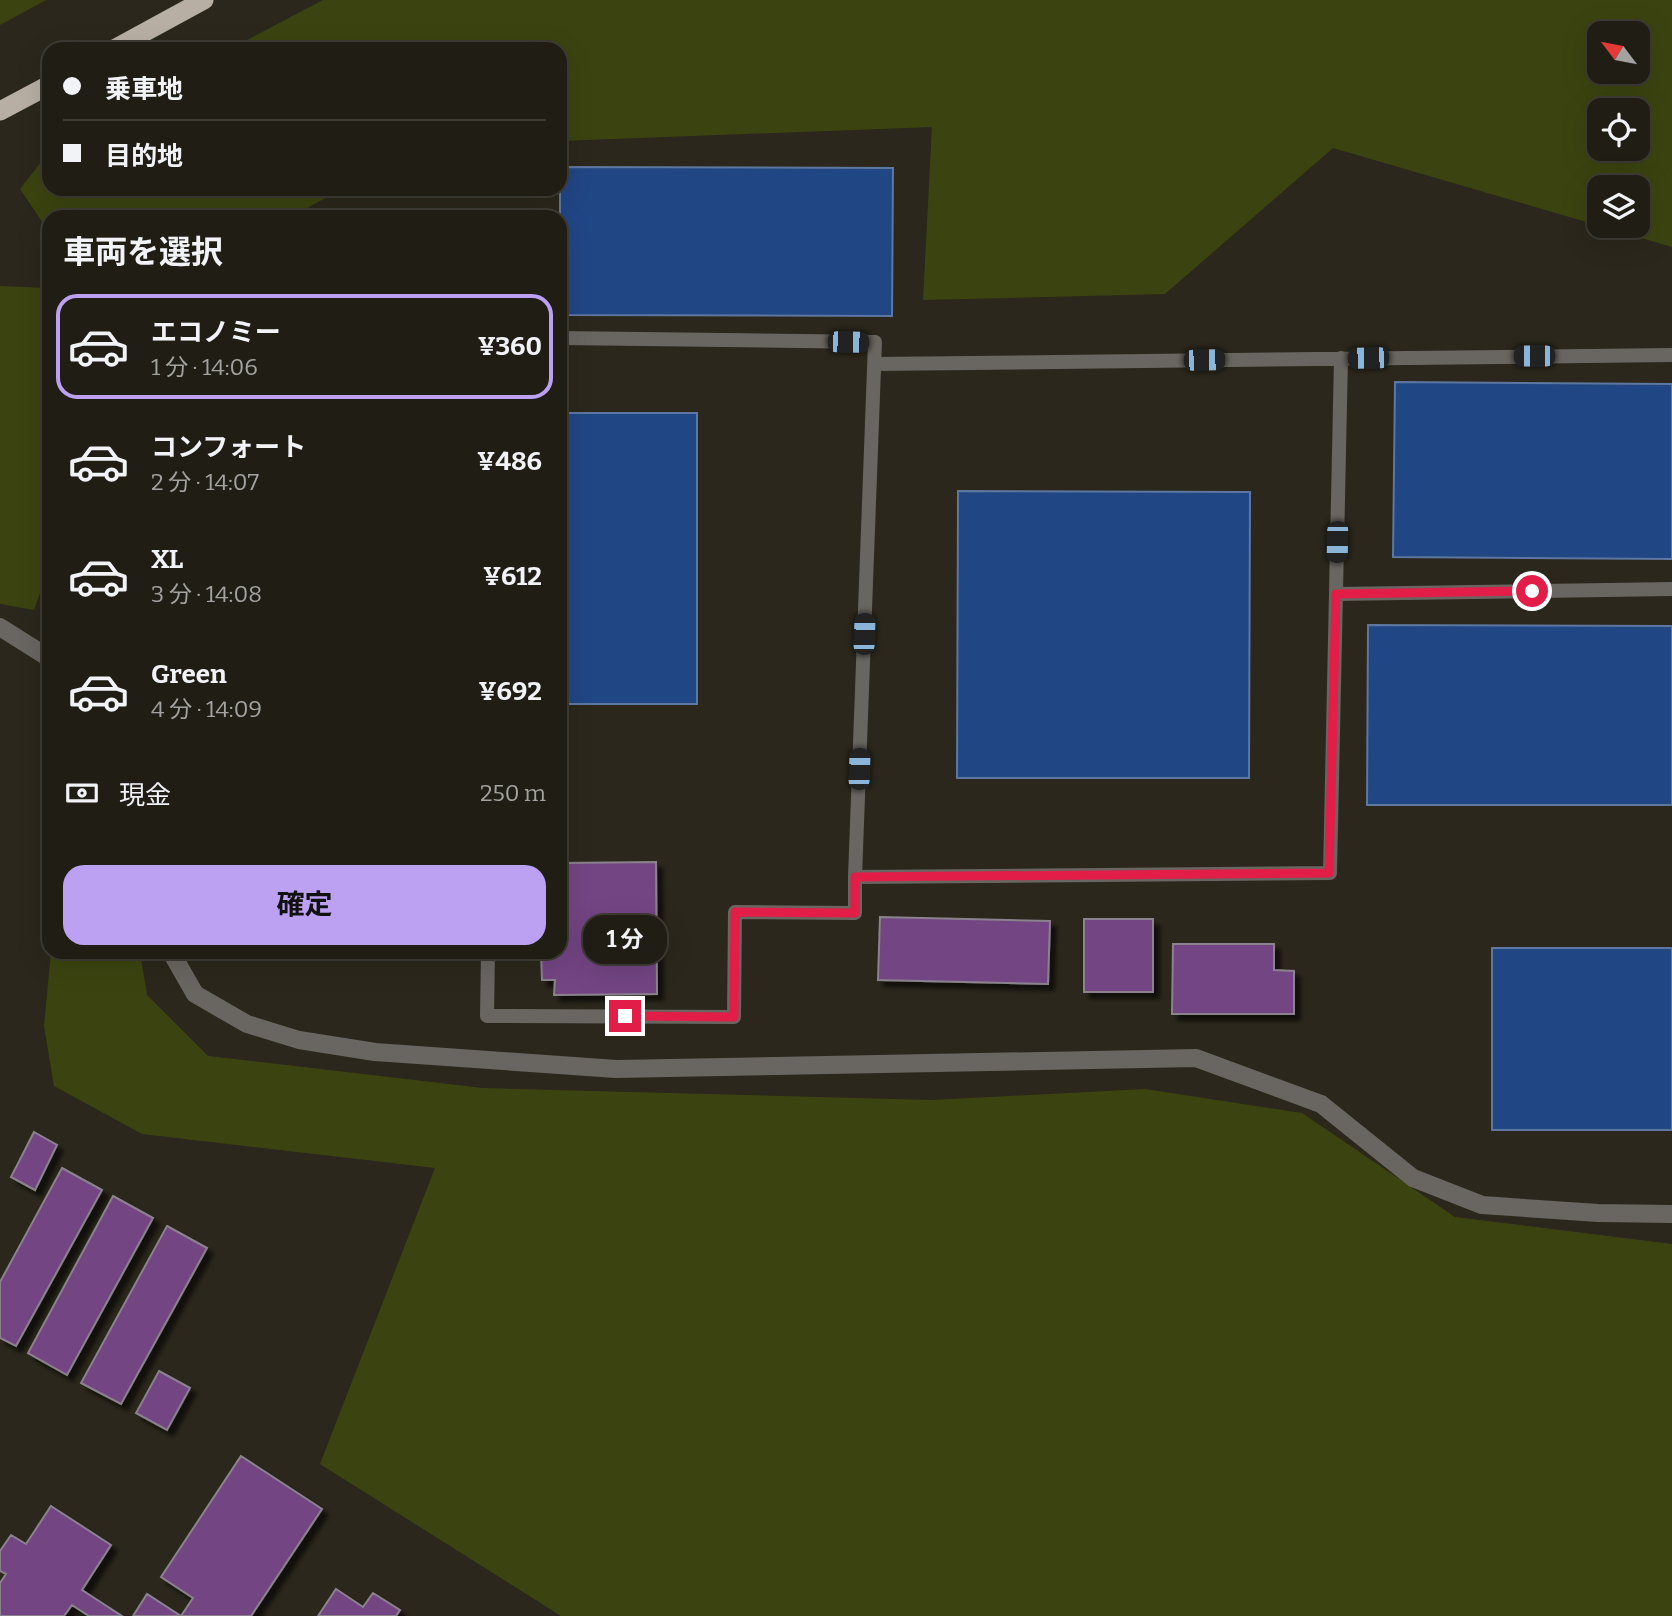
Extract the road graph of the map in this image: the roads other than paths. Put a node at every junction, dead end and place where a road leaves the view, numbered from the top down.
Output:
1 (204, 0) edge
2 (127, 42) edge
3 (42, 89) edge
4 (0, 111) edge
5 (567, 338) edge
6 (1672, 355) edge
7 (1341, 358) junction
8 (875, 364) junction
9 (1672, 589) edge
10 (1336, 594) junction
11 (0, 626) edge
12 (42, 653) edge
13 (855, 877) junction
14 (175, 959) edge
15 (488, 959) edge
16 (1672, 1214) edge

1 - 2 highway
3 - 4 highway
5 - 8 lane
6 - 7 lane
7 - 8 lane
7 - 10 lane
8 - 13 lane
9 - 10 lane
10 - 13 lane
11 - 12 street
13 - 15 lane
14 - 16 street

